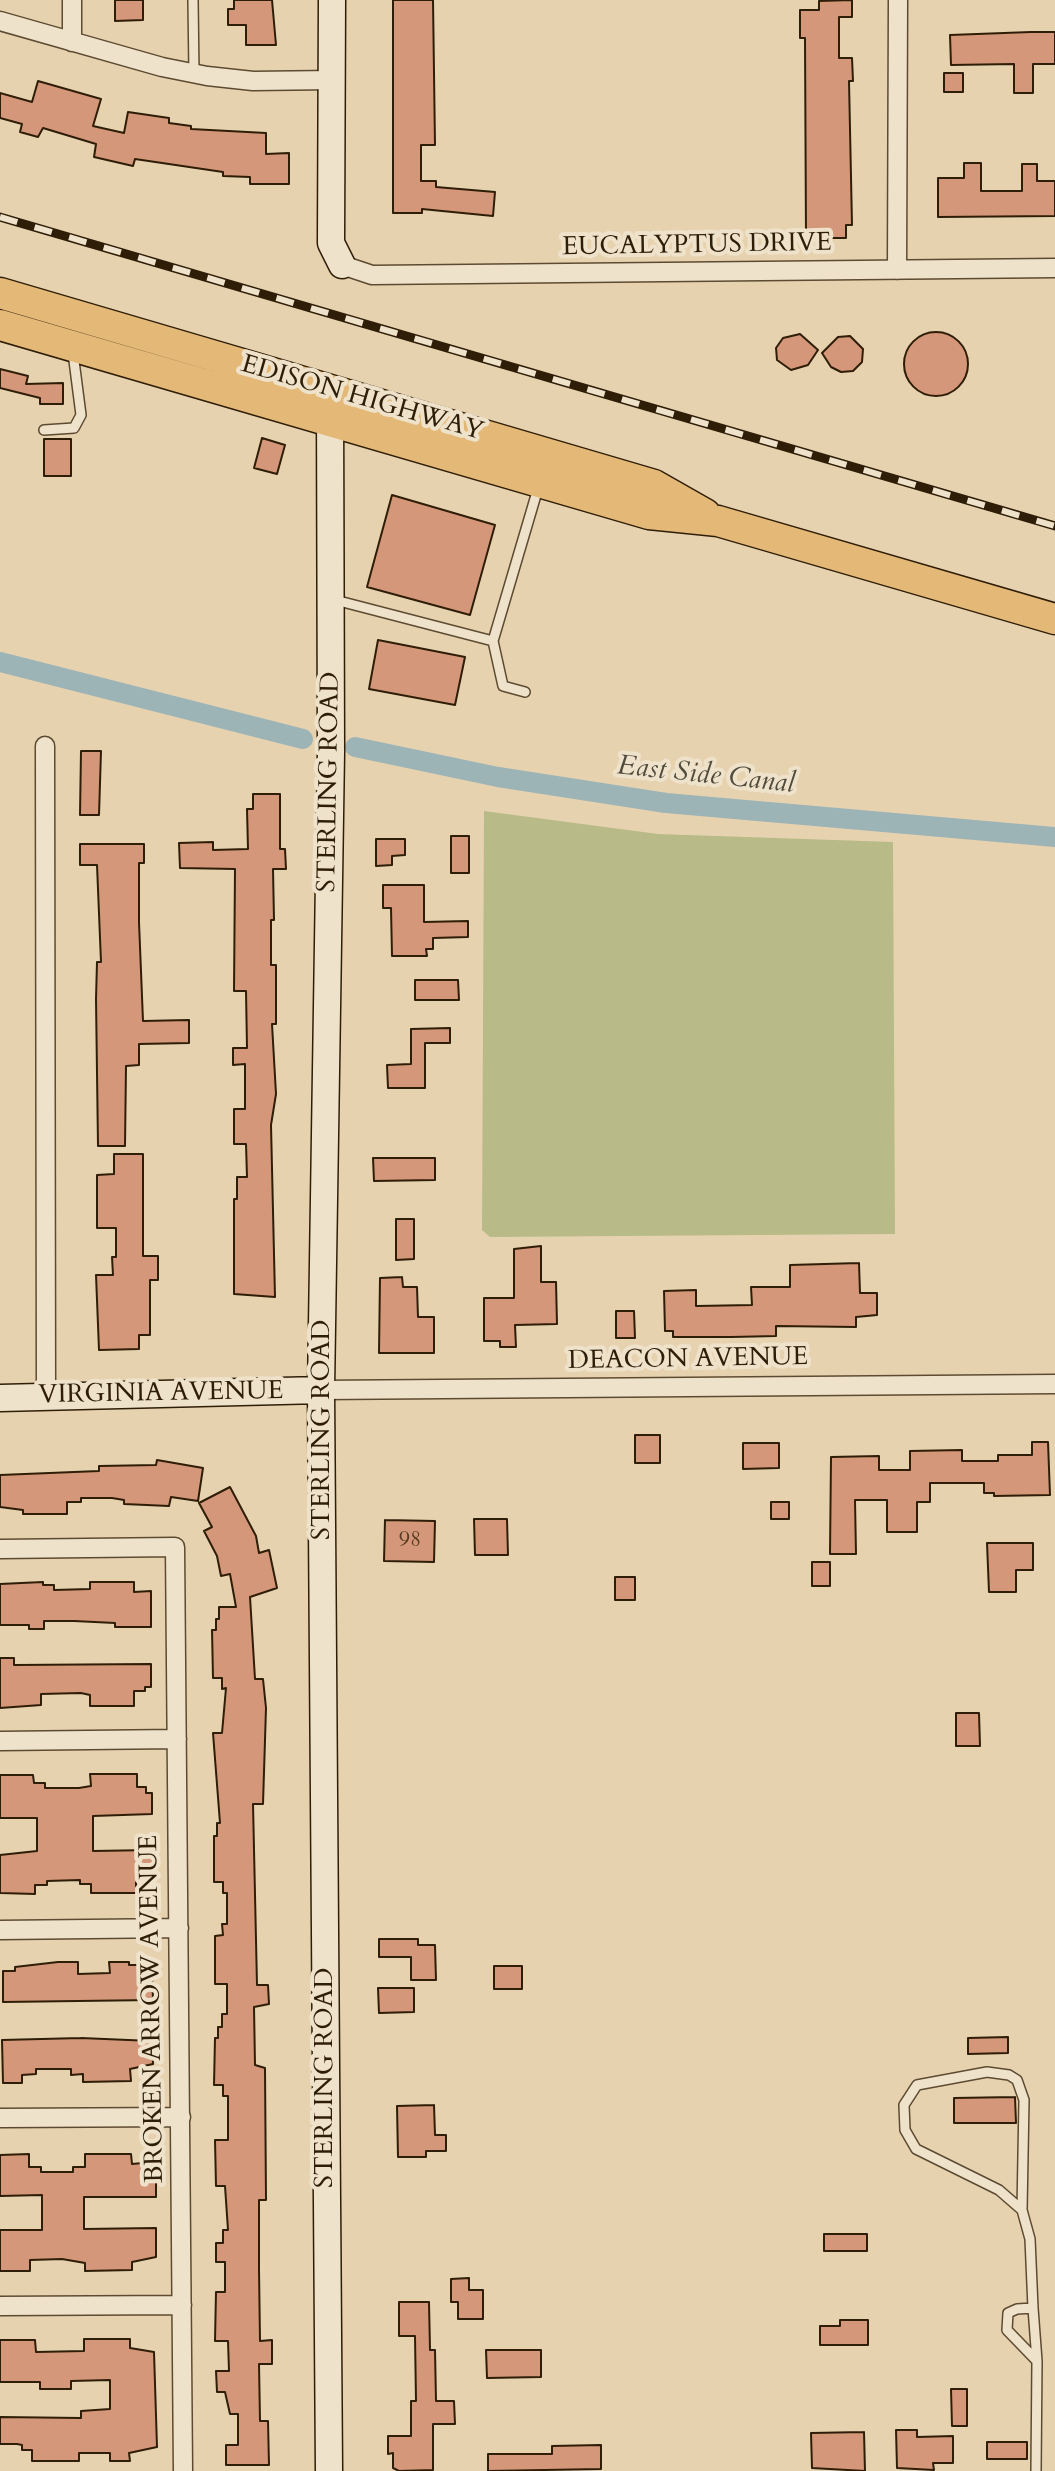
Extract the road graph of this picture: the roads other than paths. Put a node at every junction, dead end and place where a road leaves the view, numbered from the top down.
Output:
1 (72, 0) edge
2 (193, 0) edge
3 (332, 0) edge
4 (898, 0) edge
5 (0, 21) edge
6 (72, 42) junction
7 (194, 74) junction
8 (333, 80) junction
9 (342, 265) joint
10 (1055, 268) edge
11 (897, 270) junction
12 (0, 293) edge
13 (0, 325) edge
14 (72, 346) junction
15 (329, 390) junction
16 (330, 420) junction
17 (44, 430) dead end
18 (540, 483) junction
19 (718, 521) junction
20 (332, 599) junction
21 (1055, 619) edge
22 (493, 641) junction
23 (525, 692) dead end
24 (45, 746) dead end
25 (1055, 1384) edge
26 (321, 1390) junction
27 (46, 1396) junction
28 (0, 1398) edge
29 (0, 1549) edge
30 (177, 1739) junction
31 (0, 1741) edge
32 (179, 1928) junction
33 (0, 1930) edge
34 (181, 2117) junction
35 (0, 2118) edge
36 (1022, 2210) junction
37 (182, 2305) junction
38 (0, 2306) edge
39 (1033, 2308) junction
40 (1037, 2361) junction
41 (183, 2471) edge
42 (329, 2471) edge
43 (1036, 2471) edge

1 - 6 street
2 - 7 lane
3 - 8 street
4 - 11 street
5 - 6 street
6 - 7 street
7 - 8 street
8 - 9 street
9 - 11 street, EUCALYPTUS DRIVE
10 - 11 street, EUCALYPTUS DRIVE
12 - 15 main road, EDISON HIGHWAY
13 - 14 main road, EDISON HIGHWAY
14 - 16 main road, EDISON HIGHWAY
14 - 17 lane
15 - 16 street, STERLING ROAD
15 - 19 main road, EDISON HIGHWAY
16 - 18 main road, EDISON HIGHWAY
16 - 20 street, STERLING ROAD
18 - 19 main road, EDISON HIGHWAY
18 - 22 lane
19 - 21 main road, EDISON HIGHWAY
20 - 22 lane
20 - 26 street, STERLING ROAD
22 - 23 lane
24 - 27 street
25 - 26 street, DEACON AVENUE
26 - 27 street, VIRGINIA AVENUE
26 - 42 street, STERLING ROAD
27 - 28 street, VIRGINIA AVENUE
29 - 30 street, BROKEN ARROW AVENUE
30 - 31 street
30 - 32 street, BROKEN ARROW AVENUE
32 - 33 street
32 - 34 street, BROKEN ARROW AVENUE
34 - 35 street
34 - 37 street, BROKEN ARROW AVENUE
36 - 36 lane
36 - 39 lane
37 - 38 street
37 - 41 street, BROKEN ARROW AVENUE
39 - 40 lane
39 - 40 lane
40 - 43 lane

